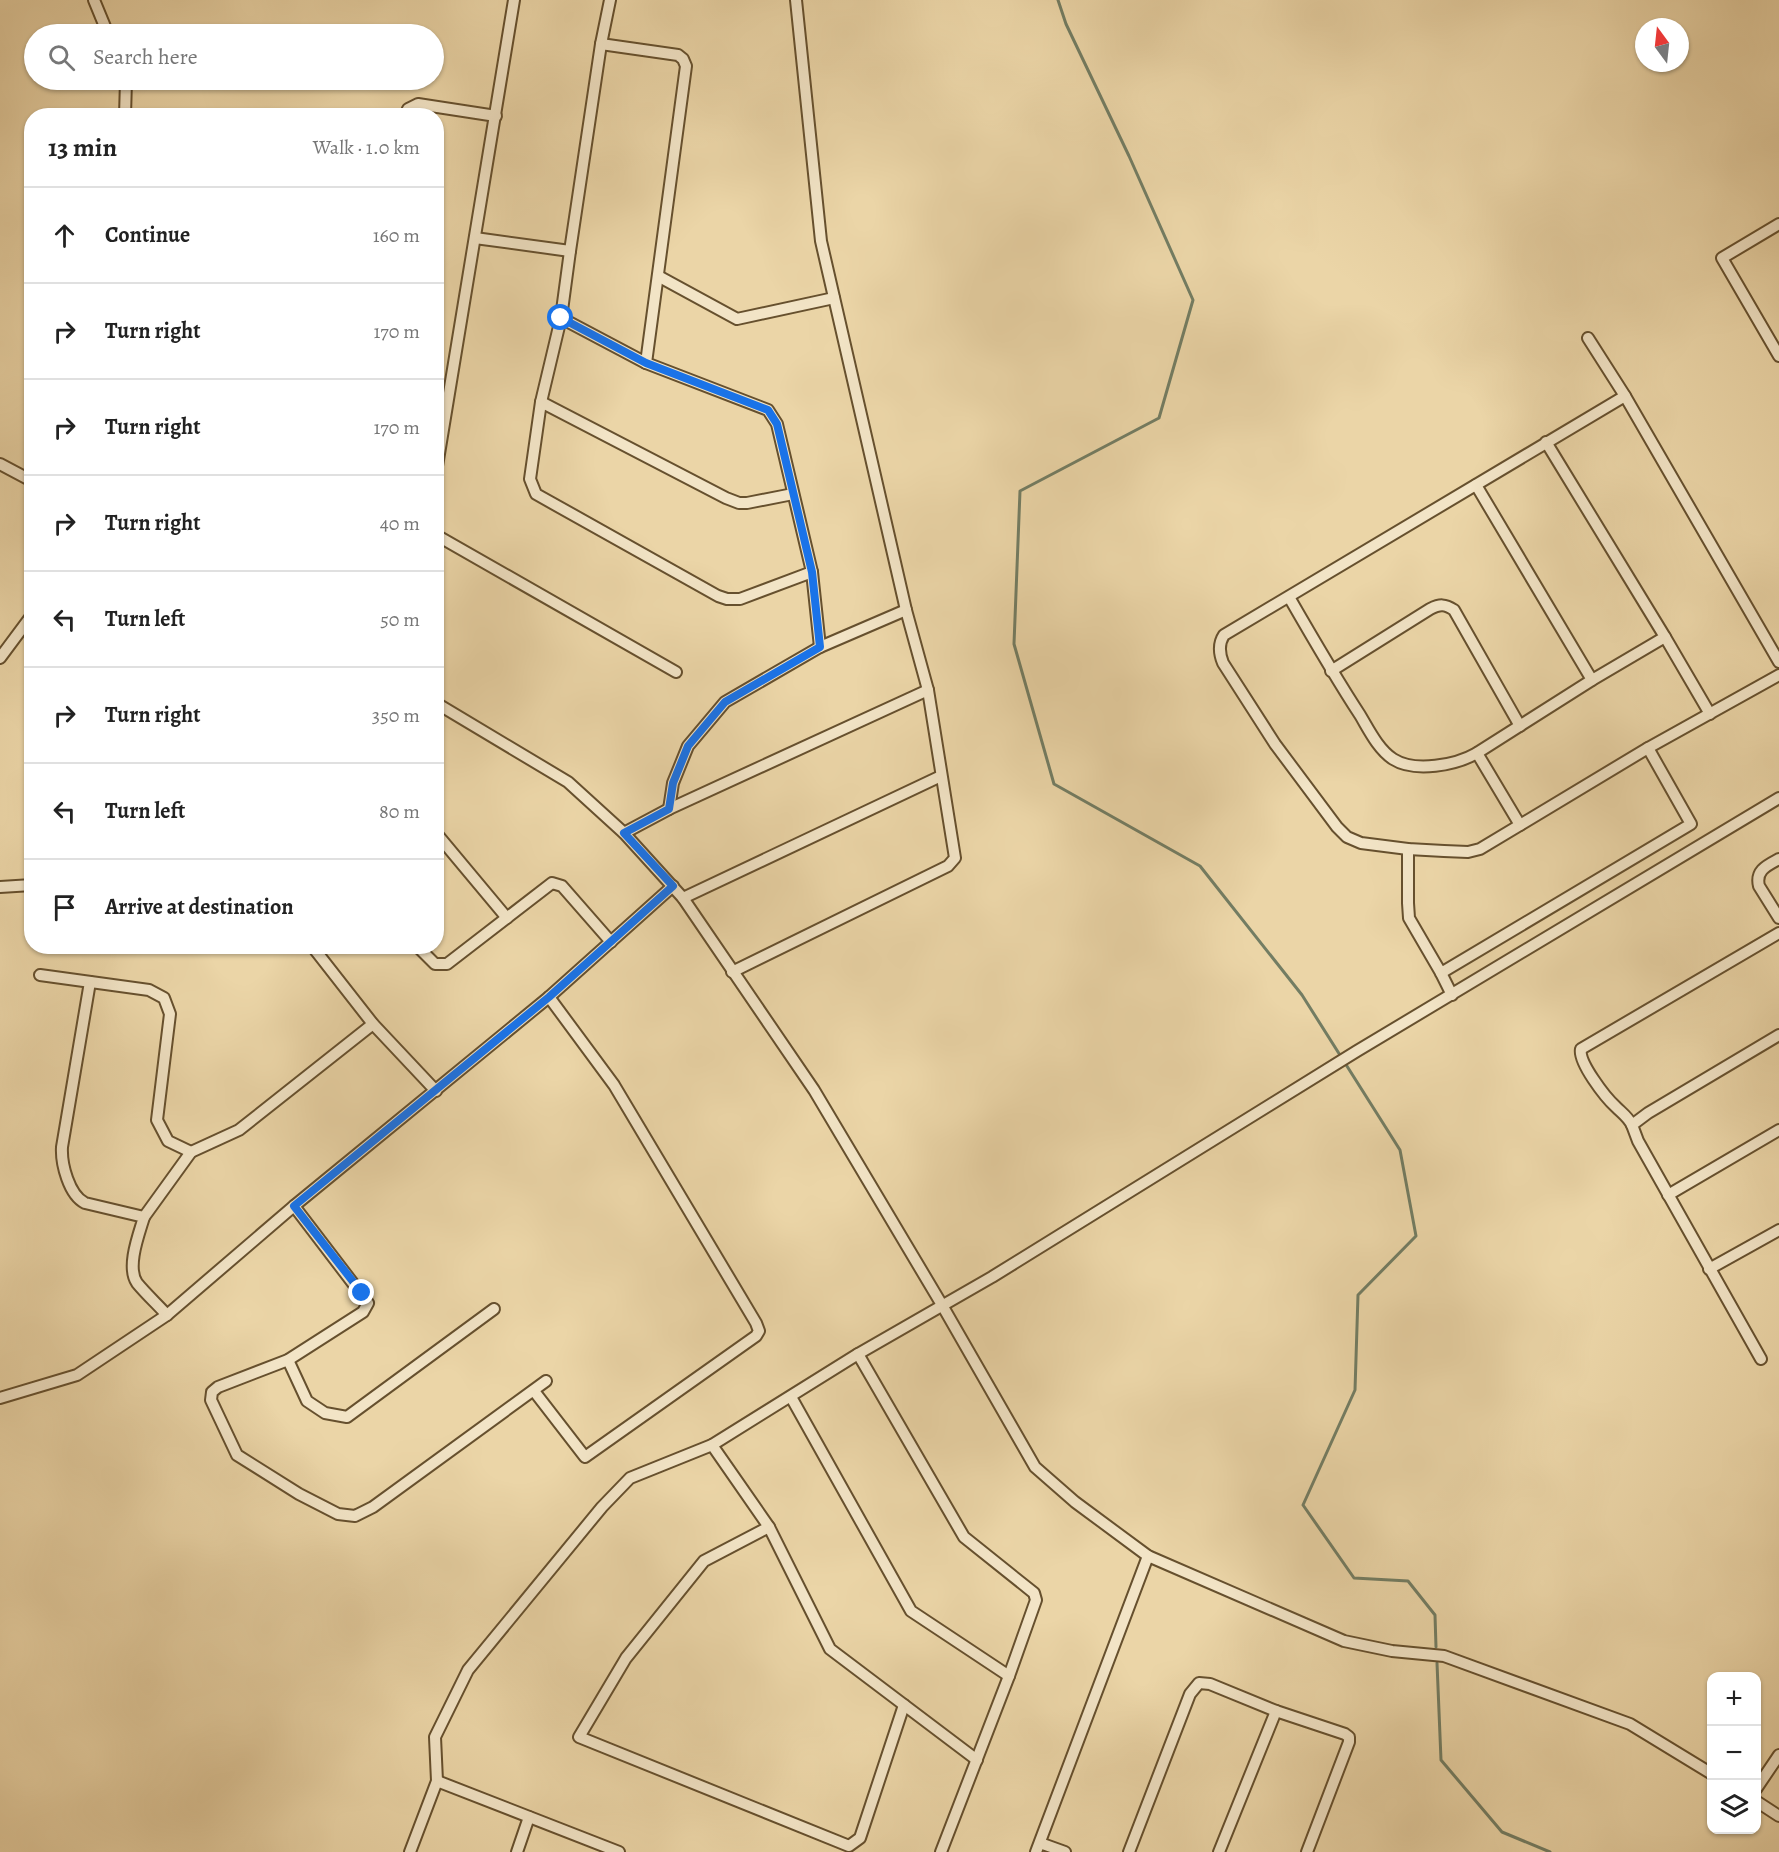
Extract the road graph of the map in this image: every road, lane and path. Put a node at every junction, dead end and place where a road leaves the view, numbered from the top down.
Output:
1 (94, 0) edge
2 (514, 0) edge
3 (610, 0) edge
4 (796, 0) edge
5 (104, 24) edge
6 (601, 44) junction
7 (126, 90) edge
8 (125, 108) edge
9 (410, 108) edge
10 (444, 108) edge
11 (444, 108) edge
12 (496, 116) junction
13 (1779, 224) edge
14 (475, 238) junction
15 (570, 251) junction
16 (658, 276) junction
17 (834, 298) junction
18 (561, 318) junction
19 (1588, 338) dead end
20 (1779, 356) edge
21 (646, 363) junction
22 (1625, 396) junction
23 (541, 402) junction
24 (444, 424) edge
25 (1546, 442) junction
26 (0, 464) edge
27 (24, 478) edge
28 (1476, 485) junction
29 (793, 494) junction
30 (444, 540) edge
31 (812, 572) junction
32 (1289, 597) junction
33 (906, 610) junction
34 (24, 626) edge
35 (1665, 638) junction
36 (820, 647) junction
37 (0, 658) edge
38 (1779, 662) edge
39 (1331, 671) junction
40 (676, 672) dead end
41 (1779, 675) edge
42 (1593, 680) junction
43 (928, 690) junction
44 (444, 709) edge
45 (1710, 714) junction
46 (1520, 726) junction
47 (1648, 748) junction
48 (1477, 753) junction
49 (941, 776) junction
50 (1779, 798) edge
51 (669, 809) junction
52 (1520, 825) junction
53 (624, 833) junction
54 (444, 843) edge
55 (1408, 849) junction
56 (1779, 859) edge
57 (24, 886) edge
58 (673, 886) junction
59 (0, 887) edge
60 (683, 898) junction
61 (507, 918) junction
62 (1779, 918) edge
63 (1779, 933) edge
64 (611, 942) junction
65 (318, 954) edge
66 (425, 954) edge
67 (732, 972) junction
68 (1441, 973) junction
69 (40, 975) dead end
70 (90, 982) junction
71 (1452, 995) junction
72 (549, 997) junction
73 (373, 1023) junction
74 (1779, 1035) edge
75 (436, 1091) junction
76 (1632, 1125) junction
77 (1779, 1130) edge
78 (191, 1152) junction
79 (1668, 1195) junction
80 (294, 1206) junction
81 (144, 1217) junction
82 (1779, 1230) edge
83 (1709, 1269) junction
84 (942, 1305) junction
85 (494, 1309) dead end
86 (167, 1315) junction
87 (858, 1354) junction
88 (1761, 1359) dead end
89 (288, 1360) junction
90 (546, 1381) dead end
91 (534, 1391) junction
92 (791, 1397) junction
93 (0, 1398) edge
94 (712, 1444) junction
95 (769, 1527) junction
96 (1148, 1556) junction
97 (1009, 1676) junction
98 (904, 1705) junction
99 (1276, 1711) junction
100 (1779, 1755) edge
101 (977, 1760) junction
102 (1707, 1771) edge
103 (437, 1780) junction
104 (1761, 1782) edge
105 (1761, 1804) edge
106 (1779, 1816) edge
107 (529, 1817) junction
108 (1038, 1848) edge
109 (410, 1852) edge
110 (517, 1852) edge
111 (619, 1852) edge
112 (941, 1852) edge
113 (1065, 1852) edge
114 (1129, 1852) edge
115 (1219, 1852) edge
116 (1308, 1852) edge

1 - 5 street
2 - 12 street
3 - 6 street
4 - 17 street
6 - 15 street
6 - 16 street
7 - 8 street
9 - 10 street
11 - 12 street
12 - 14 street
13 - 20 street
14 - 15 street
14 - 24 street
15 - 18 street
16 - 17 street
16 - 21 street
17 - 33 street
18 - 21 street
18 - 23 street
19 - 22 street
21 - 29 street
22 - 25 street
22 - 38 street
23 - 29 street
23 - 31 street
25 - 28 street
25 - 35 street
26 - 27 street
28 - 32 street
28 - 42 street
29 - 31 street
30 - 40 street
31 - 36 street
32 - 39 street
32 - 55 street
33 - 36 street
33 - 43 street
34 - 37 street
35 - 42 street
35 - 45 street
36 - 51 street
39 - 46 street
39 - 48 street
41 - 45 street
42 - 46 street
43 - 49 street
43 - 51 street
44 - 53 street
45 - 47 street
46 - 48 street
47 - 52 street
47 - 68 street
48 - 52 street
49 - 60 street
49 - 67 street
50 - 71 street
51 - 53 street
52 - 55 street
53 - 58 street
54 - 61 street
55 - 68 street
56 - 62 street
57 - 59 street
58 - 60 street
58 - 64 street
60 - 67 street
61 - 64 street
61 - 66 street
63 - 76 street
64 - 72 street
65 - 73 street
67 - 84 street
68 - 71 street
69 - 70 street
70 - 78 street
70 - 81 street
71 - 84 street
72 - 75 street
72 - 91 street
73 - 75 street
73 - 78 street
74 - 76 street
75 - 80 street
76 - 79 street
77 - 79 street
78 - 81 street
79 - 83 street
80 - 86 street
80 - 89 street
81 - 86 street
82 - 83 street
83 - 88 street
84 - 87 street
84 - 96 street
85 - 89 street
86 - 93 street
87 - 92 street
87 - 97 street
89 - 91 street
90 - 91 street
92 - 94 street
92 - 97 street
94 - 95 street
94 - 103 street
95 - 98 street
95 - 98 street
96 - 102 street
96 - 108 street
97 - 101 street
98 - 101 street
99 - 114 street
99 - 115 street
99 - 116 street
100 - 104 street
101 - 112 street
103 - 107 street
103 - 109 street
105 - 106 street
107 - 110 street
107 - 111 street
108 - 113 street

